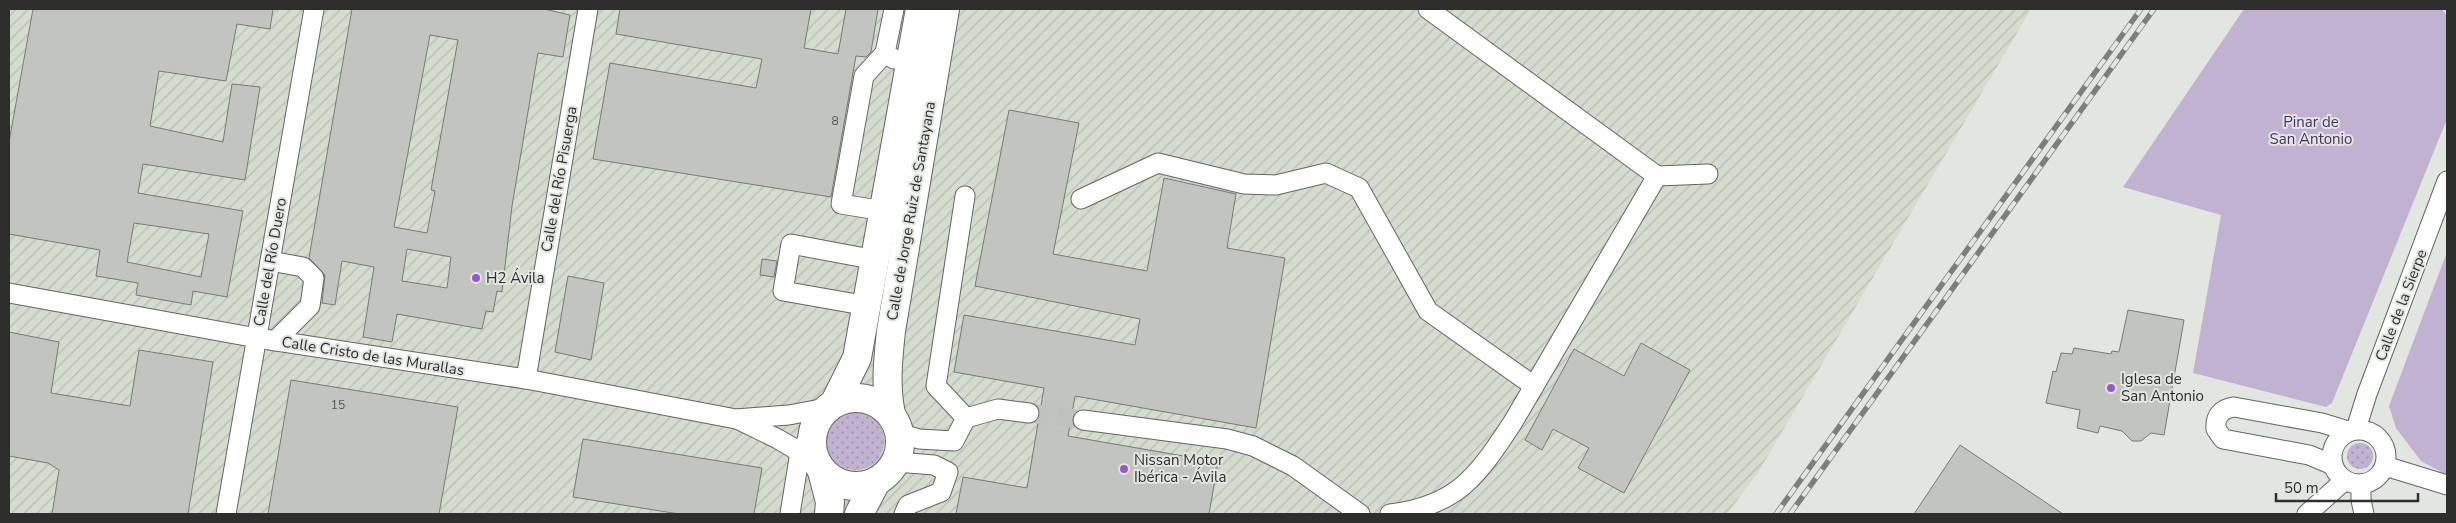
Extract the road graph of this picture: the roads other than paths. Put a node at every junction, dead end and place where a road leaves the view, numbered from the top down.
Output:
1 (314, 9) edge
2 (588, 9) edge
3 (894, 9) edge
4 (920, 9) edge
5 (945, 9) edge
6 (1428, 9) edge
7 (885, 54) junction
8 (909, 69) junction
9 (1708, 174) dead end
10 (1657, 176) junction
11 (2447, 181) edge
12 (965, 196) dead end
13 (1081, 199) dead end
14 (884, 211) junction
15 (876, 260) junction
16 (270, 261) junction
17 (9, 293) edge
18 (868, 306) junction
19 (266, 340) junction
20 (526, 379) junction
21 (1534, 386) junction
22 (830, 405) junction
23 (1029, 413) tunnel mouth
24 (966, 418) junction
25 (736, 419) junction
26 (1083, 420) tunnel mouth
27 (895, 423) junction
28 (2352, 430) junction
29 (812, 454) junction
30 (896, 462) junction
31 (2385, 466) junction
32 (2346, 476) junction
33 (1473, 478) junction
34 (876, 482) junction
35 (2447, 485) edge
36 (226, 514) edge
37 (790, 514) edge
38 (829, 514) edge
39 (859, 514) edge
40 (904, 514) edge
41 (1360, 514) edge
42 (1390, 514) edge
43 (1443, 514) edge
44 (2307, 514) edge
45 (2364, 514) edge

1 - 16 street, Calle del Río Duero
2 - 20 street, Calle del Río Pisuerga
3 - 7 street
4 - 8 highway, Calle de Jorge Ruiz de Santayana
5 - 27 highway, Calle de Jorge Ruiz de Santayana
6 - 10 street
7 - 8 street
7 - 14 street
8 - 14 highway, Calle de Jorge Ruiz de Santayana
9 - 10 street
10 - 21 street
11 - 28 street, Calle de la Sierpe
12 - 24 street
13 - 21 street
14 - 15 highway, Calle de Jorge Ruiz de Santayana
15 - 18 highway, Calle de Jorge Ruiz de Santayana
15 - 18 street
16 - 19 street, Calle del Río Duero
16 - 19 street
17 - 19 street, Calle Cristo de las Murallas
18 - 22 highway, Calle de Jorge Ruiz de Santayana
19 - 20 street, Calle Cristo de las Murallas
19 - 36 street, Calle del Río Duero
20 - 25 street, Calle Cristo de las Murallas
21 - 33 street
22 - 25 street, Calle Cristo de las Murallas
22 - 27 highway
22 - 29 highway, Calle de Jorge Ruiz de Santayana
23 - 24 street
24 - 27 street
25 - 29 street, Calle Cristo de las Murallas
26 - 41 street
27 - 30 highway, Calle de Jorge Ruiz de Santayana
28 - 31 street
28 - 32 street
28 - 32 street
29 - 34 highway
29 - 37 street, Calle de Jorge Ruiz de Santayana
29 - 38 highway
30 - 34 highway
30 - 40 street
31 - 32 street
31 - 35 street
32 - 44 street
32 - 45 street
33 - 42 street
33 - 43 street
34 - 39 highway

